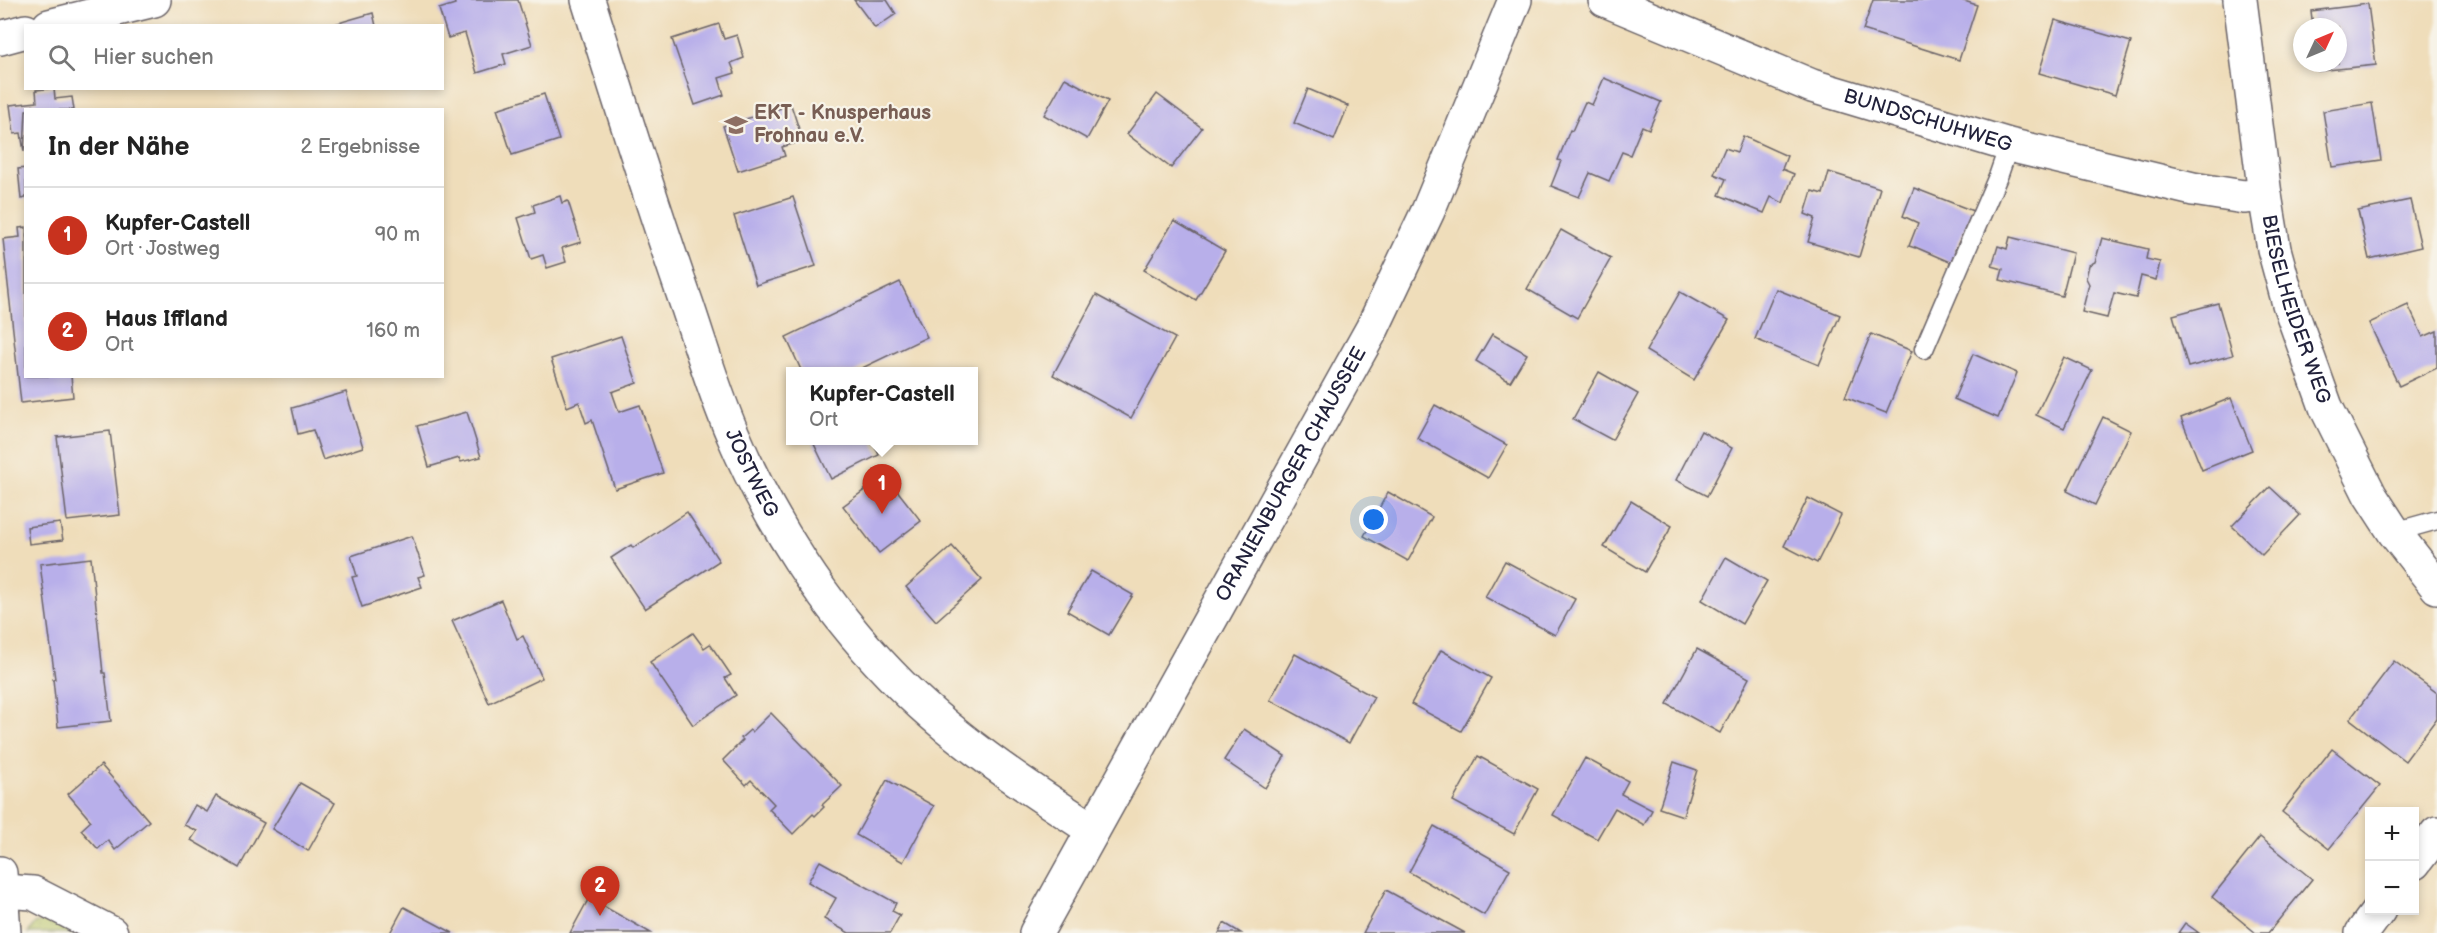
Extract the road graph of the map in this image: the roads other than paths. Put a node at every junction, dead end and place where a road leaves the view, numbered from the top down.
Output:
1 (154, 0) edge
2 (588, 0) edge
3 (1515, 0) edge
4 (1605, 0) edge
5 (2240, 0) edge
6 (57, 24) edge
7 (24, 32) edge
8 (0, 38) edge
9 (2009, 145) junction
10 (2265, 195) junction
11 (1924, 349) dead end
12 (2437, 520) edge
13 (2394, 532) junction
14 (2437, 587) edge
15 (1093, 830) junction
16 (2437, 833) edge
17 (2416, 861) edge
18 (1, 882) edge
19 (2375, 915) edge
20 (4, 933) edge
21 (111, 933) edge
22 (1036, 933) edge
23 (2362, 933) edge

1 - 6 street
2 - 15 street, JOSTWEG
3 - 15 street, ORANIENBURGER CHAUSSEE
4 - 9 street, BUNDSCHUHWEG
5 - 10 street, BIESELHEIDER WEG
7 - 8 street
9 - 10 street, BUNDSCHUHWEG
9 - 11 lane
10 - 13 street, BIESELHEIDER WEG
12 - 13 lane
13 - 14 street, BIESELHEIDER WEG
15 - 22 street, ORANIENBURGER CHAUSSEE
16 - 17 street
18 - 20 street
18 - 21 street
19 - 23 street

